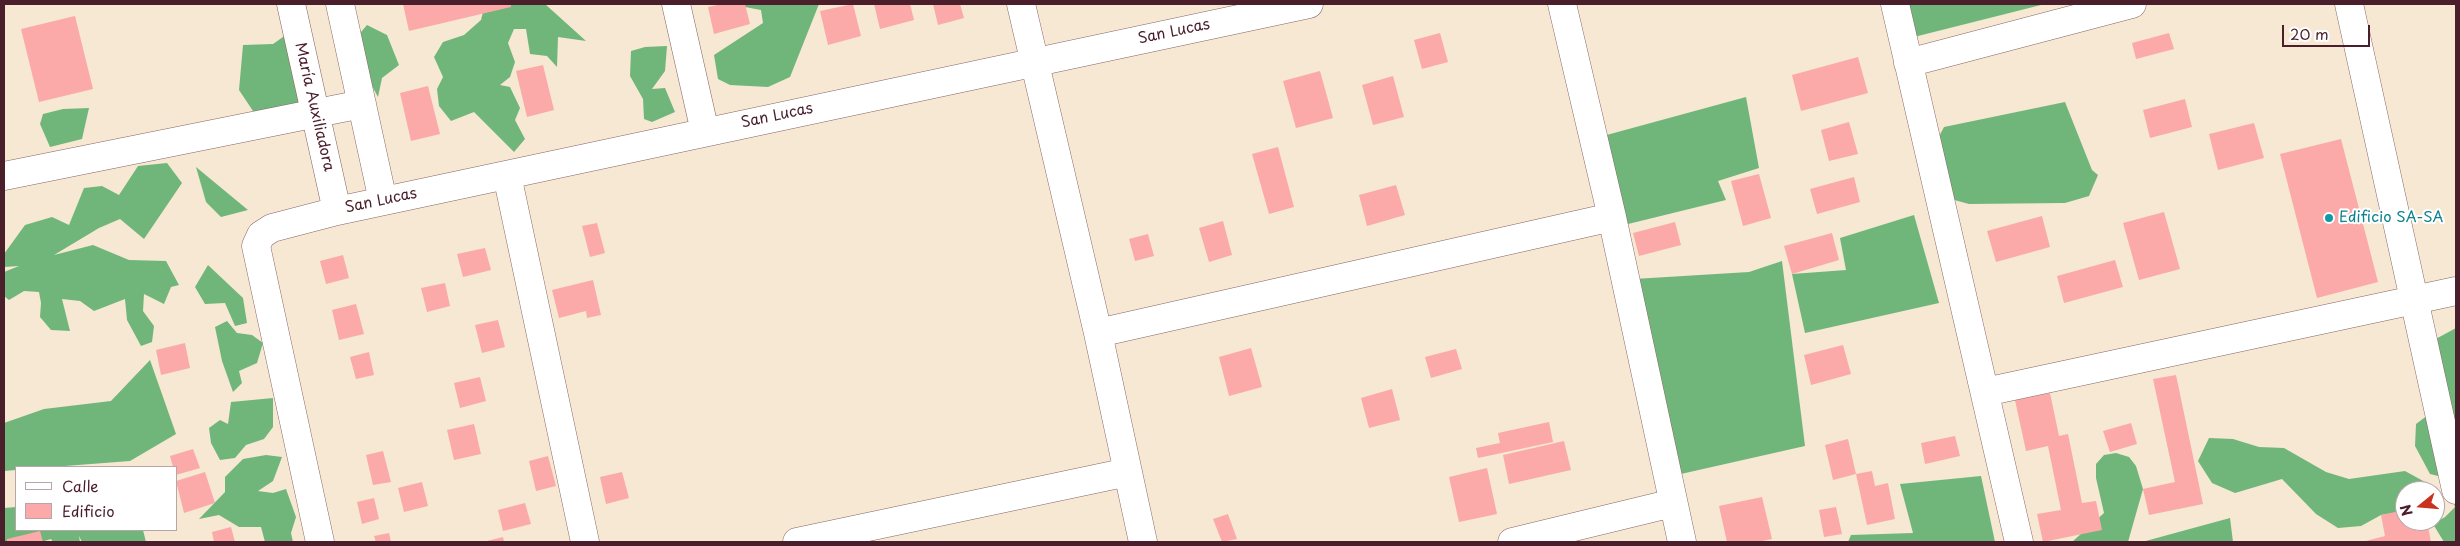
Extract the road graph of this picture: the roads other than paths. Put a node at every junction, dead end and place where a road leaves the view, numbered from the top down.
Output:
1 (291, 4) edge
2 (340, 4) edge
3 (676, 4) edge
4 (1021, 4) edge
5 (1309, 4) edge
6 (1562, 4) edge
7 (1895, 4) edge
8 (2132, 4) edge
9 (2349, 4) edge
10 (1034, 62) junction
11 (1908, 63) junction
12 (362, 104) junction
13 (315, 114) junction
14 (705, 132) junction
15 (507, 175) junction
16 (4, 176) edge
17 (383, 201) junction
18 (337, 211) junction
19 (1612, 217) junction
20 (2456, 291) edge
21 (2414, 301) junction
22 (1098, 333) junction
23 (1985, 392) junction
24 (1128, 472) junction
25 (2456, 490) edge
26 (1673, 503) junction
27 (320, 542) edge
28 (585, 542) edge
29 (797, 542) edge
30 (1143, 542) edge
31 (1512, 542) edge
32 (1682, 542) edge
33 (2019, 542) edge

1 - 13 street, María Auxiliadora
2 - 12 street
3 - 14 street
4 - 10 street
5 - 10 street, San Lucas
6 - 19 street
7 - 11 street
8 - 11 street
9 - 21 street
10 - 14 street, San Lucas
10 - 22 street
11 - 23 street
12 - 13 street
12 - 17 street
13 - 16 street
13 - 18 street, María Auxiliadora
14 - 15 street, San Lucas
15 - 17 street, San Lucas
15 - 28 street
17 - 18 street, San Lucas
18 - 27 street, San Lucas
19 - 22 street
19 - 26 street
20 - 21 street
21 - 23 street
21 - 25 street
22 - 24 street
23 - 33 street
24 - 29 street
24 - 30 street
26 - 31 street
26 - 32 street

